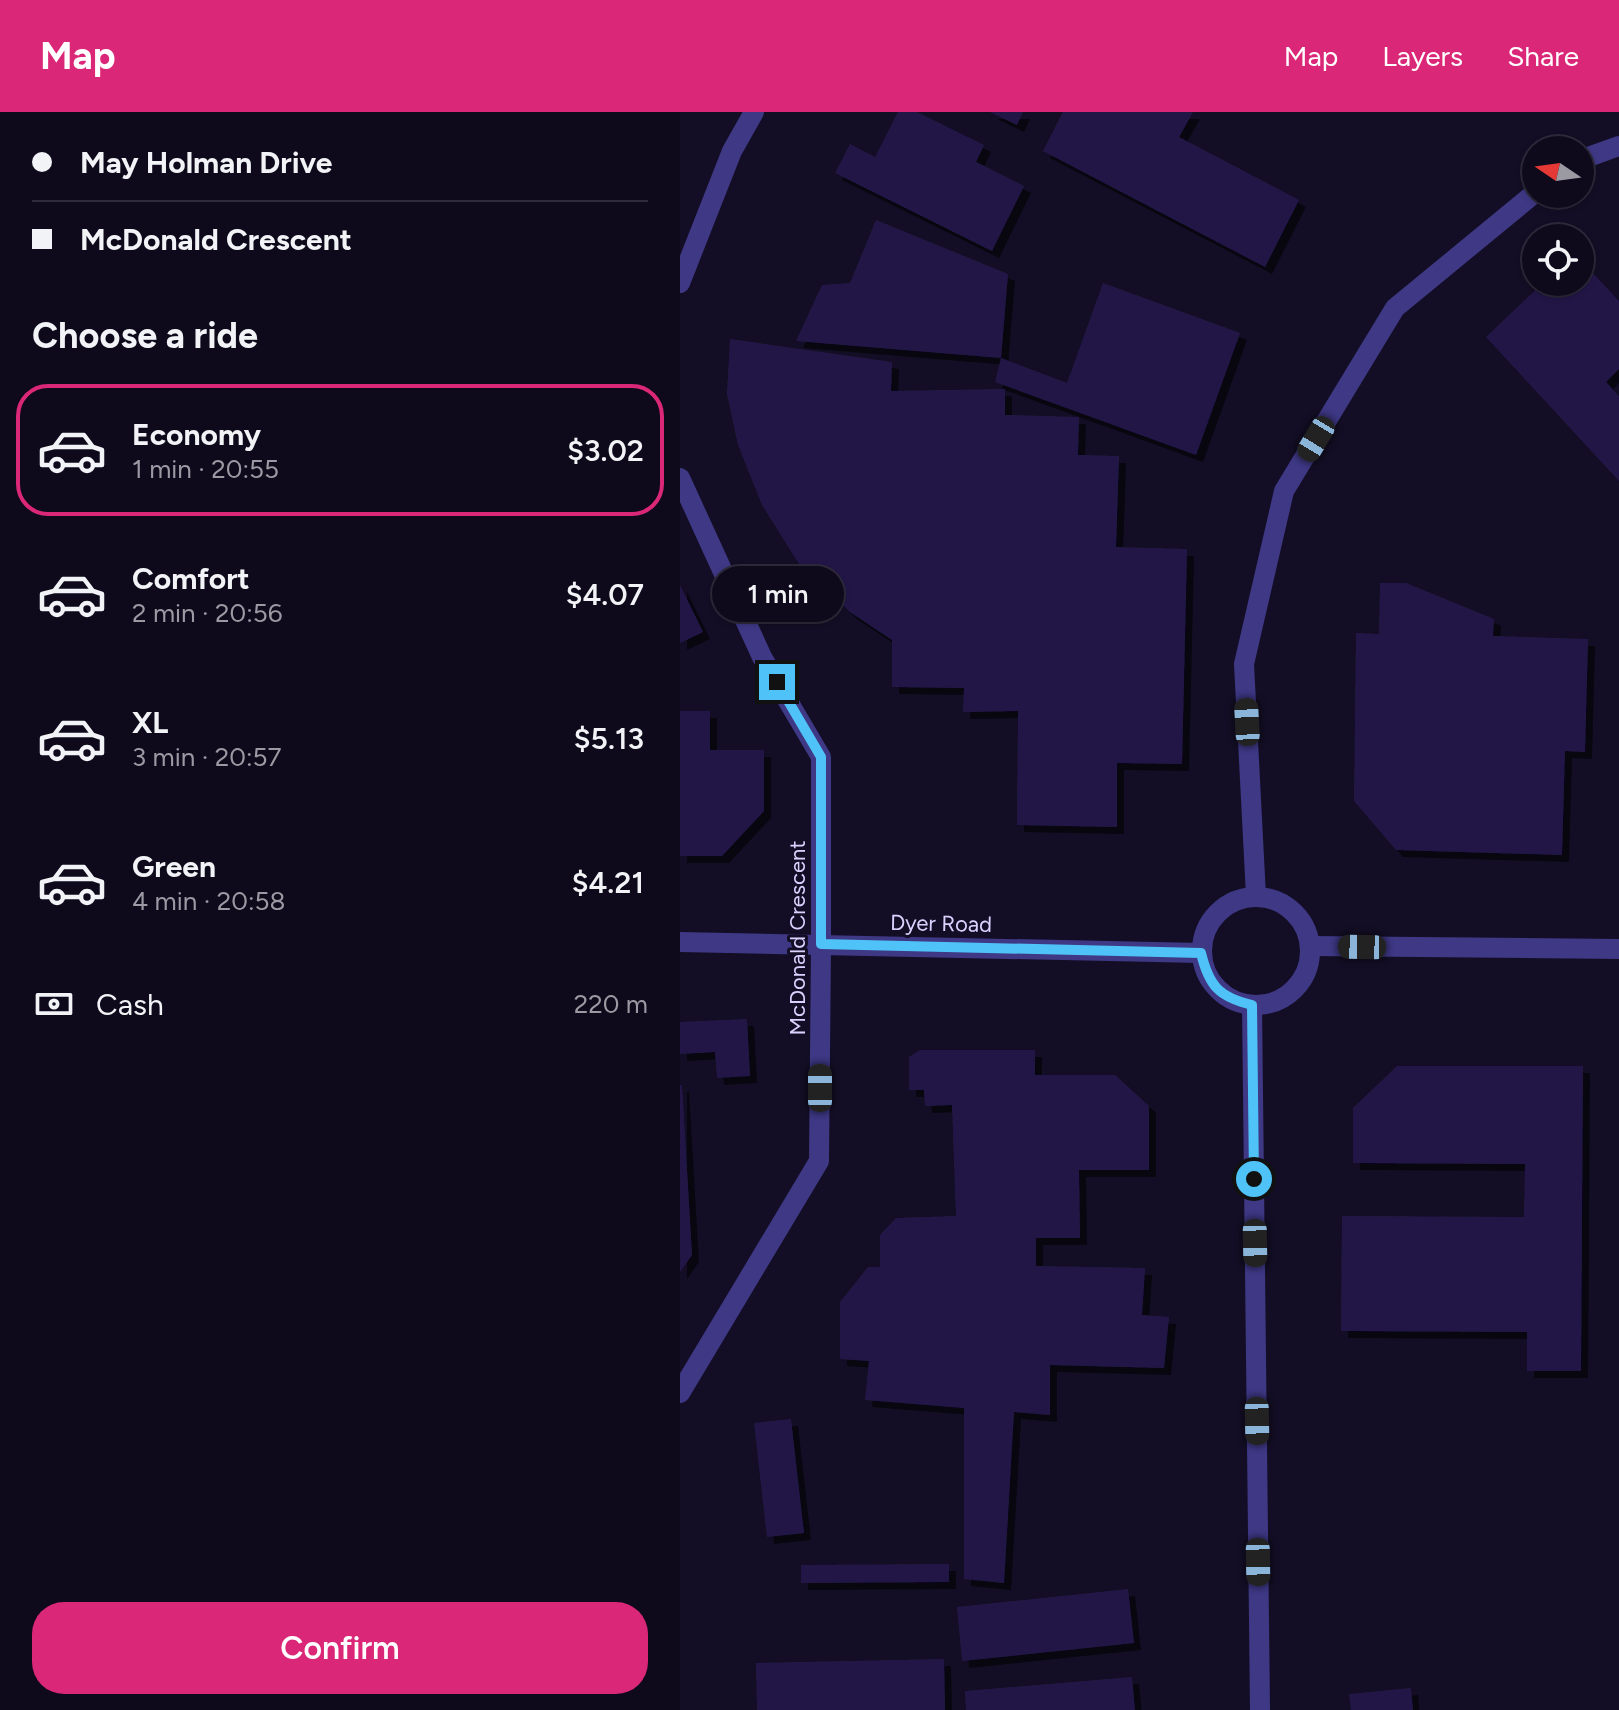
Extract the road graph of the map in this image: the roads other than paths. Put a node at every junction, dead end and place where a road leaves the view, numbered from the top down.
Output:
1 (754, 112) edge
2 (1619, 146) edge
3 (1594, 155) edge
4 (1522, 204) edge
5 (680, 283) edge
6 (680, 478) edge
7 (1256, 896) junction
8 (680, 942) edge
9 (821, 944) junction
10 (1310, 946) junction
11 (1619, 949) edge
12 (1201, 953) junction
13 (1252, 1005) junction
14 (680, 1393) edge
15 (1260, 1710) edge

1 - 5 street
2 - 3 street
4 - 7 street
6 - 9 street, McDonald Crescent
7 - 10 street
7 - 12 street
8 - 9 street, Dyer Road
9 - 12 street, Dyer Road
9 - 14 street, McDonald Crescent
10 - 11 street
10 - 13 street
12 - 13 street
13 - 15 street

